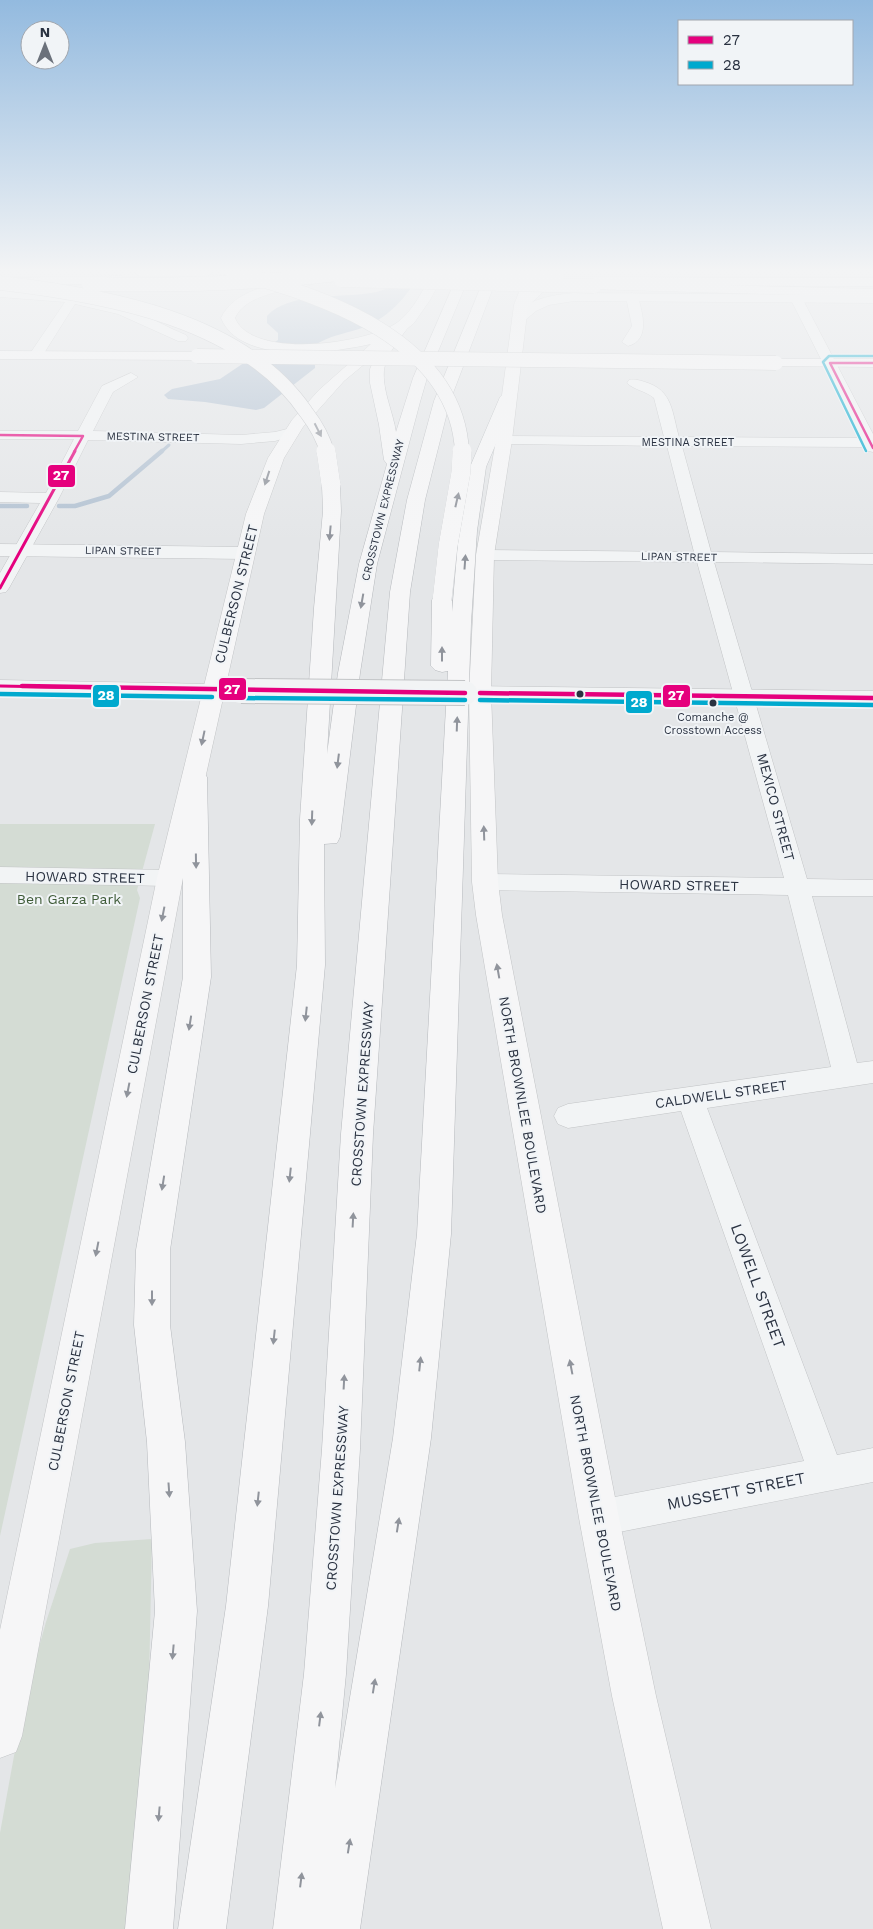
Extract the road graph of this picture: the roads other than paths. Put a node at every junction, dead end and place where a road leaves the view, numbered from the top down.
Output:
1 (257, 362) edge
2 (358, 362) edge
3 (380, 362) edge
4 (420, 362) edge
5 (427, 362) edge
6 (457, 362) edge
7 (513, 362) edge
8 (695, 362) edge
9 (830, 363) junction
10 (873, 363) edge
11 (131, 378) dead end
12 (634, 383) dead end
13 (508, 396) junction
14 (291, 432) junction
15 (0, 435) edge
16 (83, 436) junction
17 (246, 439) junction
18 (504, 440) junction
19 (674, 442) junction
20 (872, 445) edge
21 (277, 454) junction
22 (394, 468) junction
23 (0, 497) edge
24 (50, 498) junction
25 (0, 550) edge
26 (20, 550) junction
27 (246, 553) junction
28 (485, 555) junction
29 (704, 557) junction
30 (873, 559) edge
31 (0, 588) edge
32 (0, 686) edge
33 (226, 690) junction
34 (472, 693) junction
35 (746, 696) junction
36 (873, 698) edge
37 (195, 777) junction
38 (0, 875) edge
39 (170, 878) junction
40 (486, 882) junction
41 (798, 888) junction
42 (873, 888) edge
43 (311, 965) junction
44 (860, 1074) edge
45 (690, 1098) junction
46 (439, 1105) junction
47 (568, 1116) dead end
48 (873, 1464) edge
49 (826, 1473) junction
50 (599, 1518) junction
51 (10, 1633) edge
52 (0, 1736) edge
53 (149, 1929) edge
54 (202, 1929) edge
55 (297, 1929) edge
56 (336, 1929) edge
57 (687, 1929) edge

1 -> 43 main road, bridge
2 - 14 main road, CULBERSON STREET
3 - 22 main road
46 -> 4 main road, bridge
5 - 22 main road, CROSSTOWN EXPRESSWAY
55 -> 6 main road, CROSSTOWN EXPRESSWAY
7 - 13 main road, NORTH BROWNLEE BOULEVARD
8 - 9 main road, bridge
9 - 10 main road
9 - 20 street
11 - 16 street
12 - 19 street, MEXICO STREET
13 - 18 main road, NORTH BROWNLEE BOULEVARD
46 -> 13 main road
14 - 17 street, MESTINA STREET
14 - 21 main road, CULBERSON STREET
15 - 16 street, MESTINA STREET
16 - 17 street, MESTINA STREET
16 - 24 street
17 - 21 street, MESTINA STREET
18 - 19 street, MESTINA STREET
18 - 28 main road, NORTH BROWNLEE BOULEVARD
19 - 20 street, MESTINA STREET
19 - 29 street, MEXICO STREET
21 -> 27 main road, CULBERSON STREET
22 -> 43 main road, CROSSTOWN EXPRESSWAY
23 - 24 street
24 - 26 street
25 - 26 street, LIPAN STREET
26 - 27 street, LIPAN STREET
26 - 31 street
27 - 33 main road, CULBERSON STREET
28 - 29 street, LIPAN STREET
28 - 34 main road, NORTH BROWNLEE BOULEVARD
29 - 30 street, LIPAN STREET
29 - 35 street, MEXICO STREET
32 - 33 street
33 - 34 street, bridge
33 -> 37 main road, CULBERSON STREET
34 - 35 street
40 -> 34 main road, NORTH BROWNLEE BOULEVARD
35 - 36 street
35 - 41 street, MEXICO STREET
37 - 39 main road, CULBERSON STREET
37 -> 53 main road
38 - 39 street, HOWARD STREET
39 -> 51 main road, CULBERSON STREET
40 - 41 street, HOWARD STREET
50 -> 40 main road, NORTH BROWNLEE BOULEVARD
41 - 42 street, HOWARD STREET
41 - 44 street, MEXICO STREET
43 -> 54 main road
44 - 45 street, CALDWELL STREET
45 - 47 street, CALDWELL STREET
45 - 49 street, LOWELL STREET
56 -> 46 main road
48 - 49 street, MUSSETT STREET
49 - 50 street, MUSSETT STREET
50 - 57 main road, NORTH BROWNLEE BOULEVARD
51 - 52 main road, CULBERSON STREET

